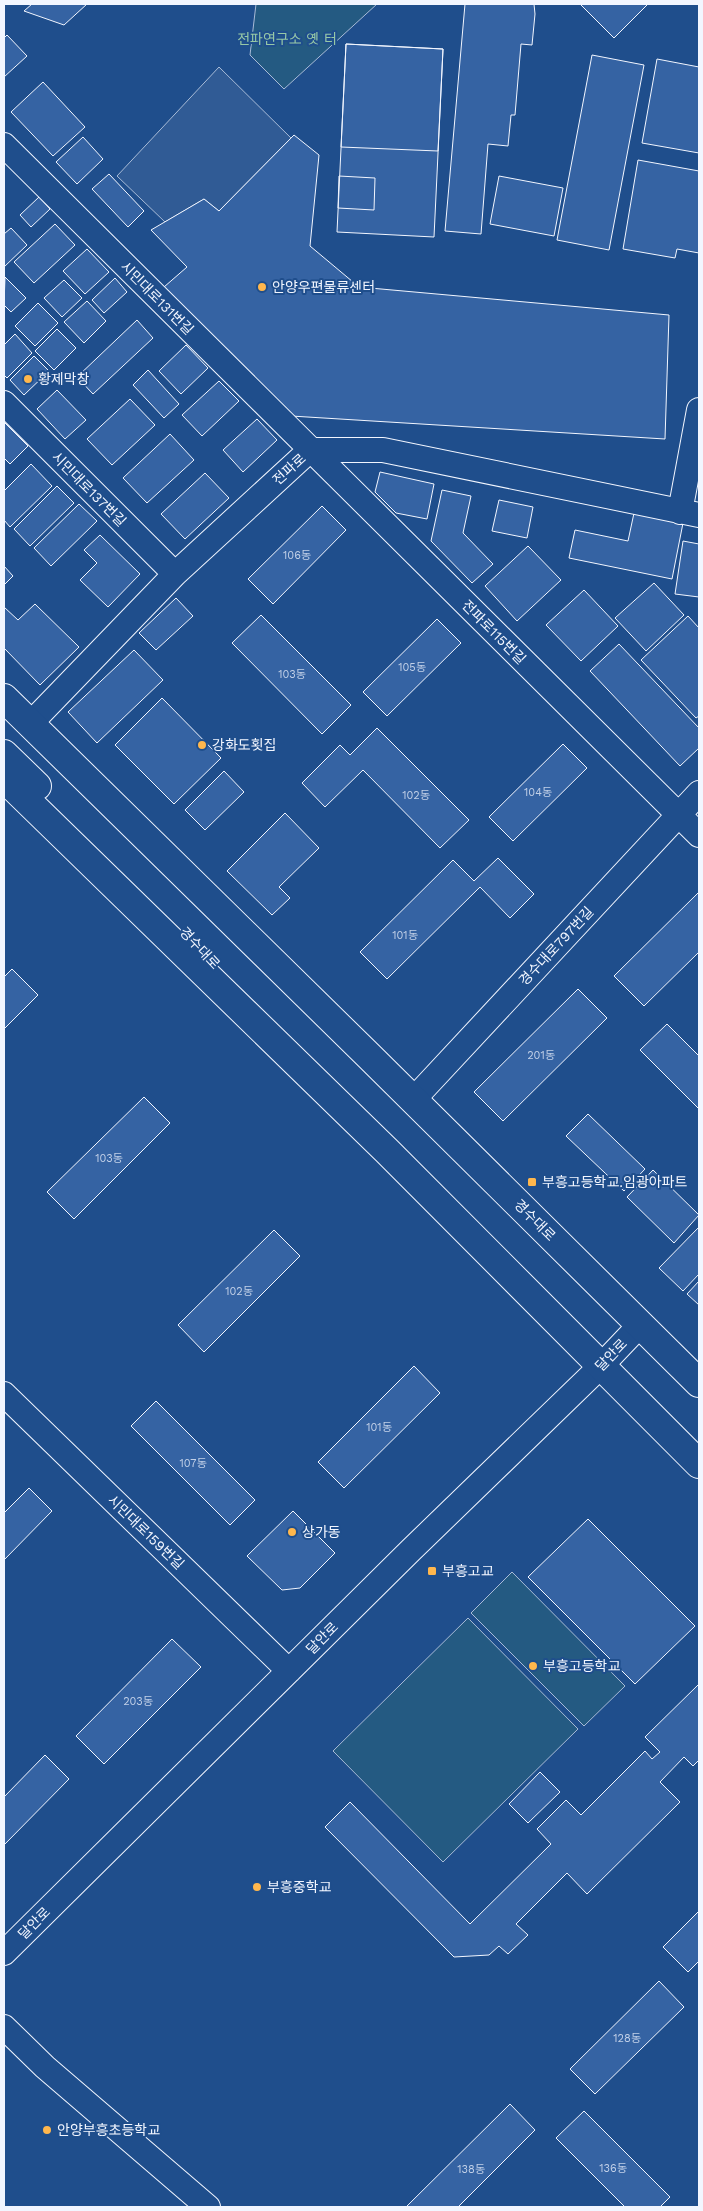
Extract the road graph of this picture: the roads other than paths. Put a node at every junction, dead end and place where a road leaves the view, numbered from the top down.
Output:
1 (4, 145) edge
2 (4, 403) edge
3 (699, 410) edge
4 (310, 450) junction
5 (690, 513) edge
6 (175, 574) junction
7 (4, 698) edge
8 (17, 724) edge
9 (4, 754) edge
10 (4, 778) edge
11 (699, 793) edge
12 (678, 814) junction
13 (699, 835) edge
14 (413, 1100) junction
15 (387, 1151) junction
16 (640, 1325) junction
17 (601, 1366) junction
18 (699, 1383) edge
19 (4, 1394) edge
20 (699, 1464) edge
21 (289, 1671) junction
22 (4, 1953) edge
23 (4, 2027) edge
24 (208, 2207) edge

1 - 4 street, 시민대로131번길
2 - 6 street, 시민대로137번길
3 - 5 street
4 - 5 street, 전파로
4 - 6 street, 전파로
4 - 12 street, 전파로115번길
6 - 8 street, 전파로
7 - 8 main road, 경수대로
8 - 14 main road, 경수대로
9 - 15 main road, 경수대로
10 - 15 main road, 경수대로
11 - 12 street, 경수대로797번길
12 - 13 street, 전파로115번길
12 - 14 street, 경수대로797번길
14 - 16 main road, 경수대로
15 - 17 main road, 경수대로
16 - 17 street, 달안로
16 - 18 main road, 경수대로
17 - 20 main road, 경수대로
17 - 21 street, 달안로
19 - 21 street, 시민대로159번길
21 - 22 street, 달안로
23 - 24 street

